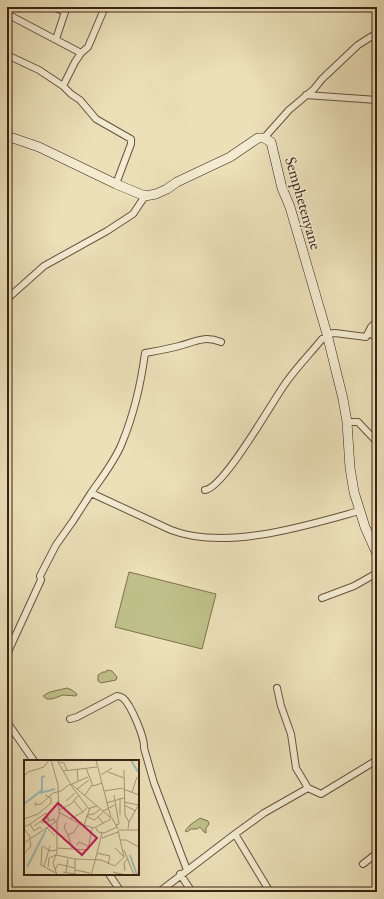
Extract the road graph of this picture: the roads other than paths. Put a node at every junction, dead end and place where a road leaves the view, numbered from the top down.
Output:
1 (54, 7) edge
2 (105, 7) edge
3 (7, 14) edge
4 (377, 33) edge
5 (56, 39) junction
6 (81, 53) junction
7 (7, 55) edge
8 (63, 86) junction
9 (306, 95) junction
10 (377, 100) edge
11 (7, 136) edge
12 (264, 138) junction
13 (116, 184) junction
14 (145, 196) junction
15 (7, 299) edge
16 (377, 321) edge
17 (368, 333) junction
18 (327, 336) junction
19 (377, 337) edge
20 (221, 342) dead end
21 (347, 422) junction
22 (377, 442) edge
23 (205, 490) dead end
24 (91, 493) junction
25 (359, 511) junction
26 (377, 554) edge
27 (377, 573) edge
28 (322, 598) dead end
29 (7, 654) edge
30 (277, 688) dead end
31 (70, 719) dead end
32 (7, 722) edge
33 (33, 760) edge
34 (377, 760) edge
35 (308, 788) junction
36 (234, 834) junction
37 (377, 853) edge
38 (363, 864) dead end
39 (188, 870) junction
40 (180, 874) junction
41 (110, 875) edge
42 (120, 892) edge
43 (159, 892) edge
44 (192, 892) edge
45 (270, 892) edge

1 - 5 street
2 - 6 street
3 - 5 street
4 - 9 street
5 - 6 street
6 - 8 street
7 - 8 street
8 - 13 street
9 - 10 street
9 - 12 street
11 - 13 main road
12 - 14 main road
12 - 18 main road, Semphetenyane
13 - 14 main road
14 - 15 street
16 - 17 street
17 - 18 street
17 - 19 street
18 - 21 main road, Semphetenyane
18 - 23 street
20 - 24 street
21 - 22 street
21 - 25 main road, Semphetenyane
24 - 25 street
24 - 29 street
25 - 26 main road, Semphetenyane
27 - 28 street
30 - 35 street
31 - 39 street
32 - 33 street
34 - 35 street
35 - 36 street
36 - 39 street
36 - 45 street
37 - 38 street
39 - 40 street
40 - 43 street
40 - 44 street
41 - 42 street

